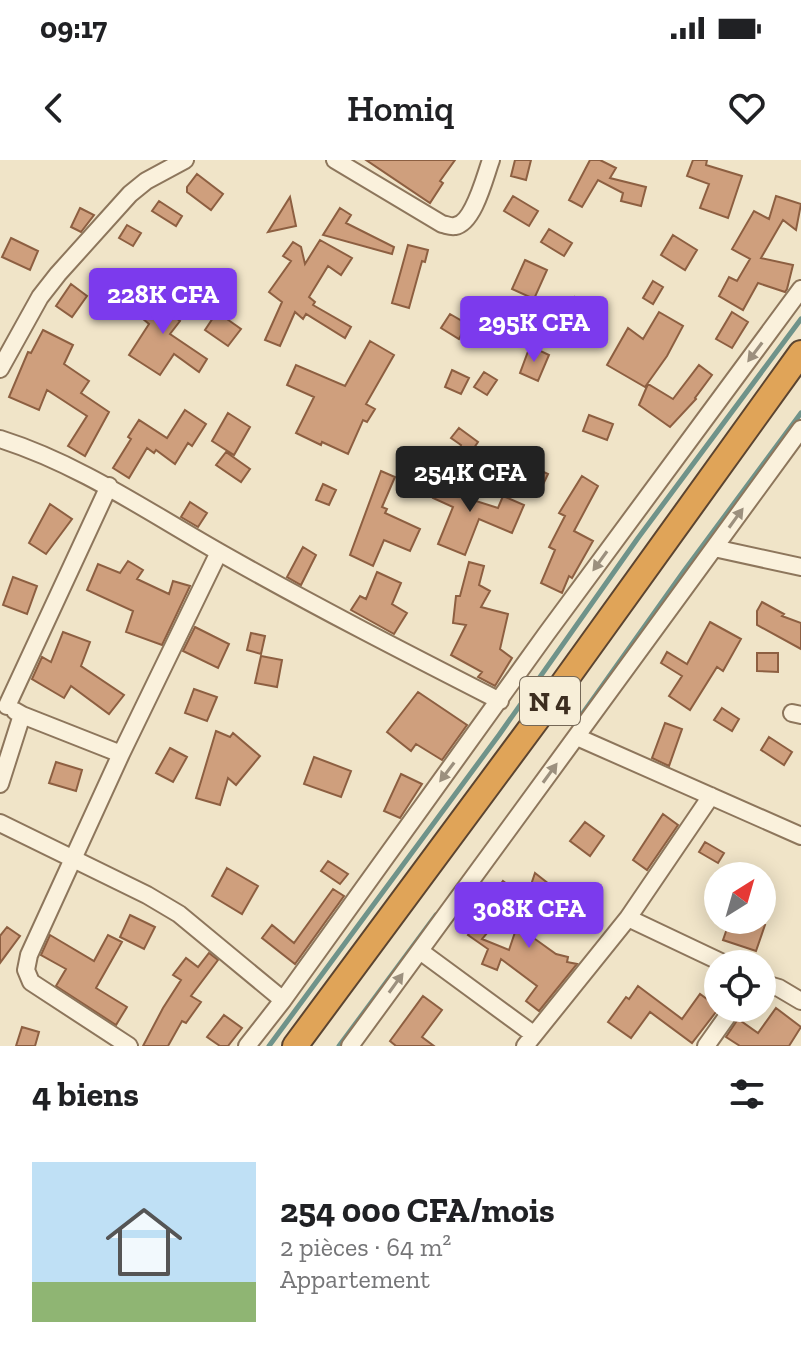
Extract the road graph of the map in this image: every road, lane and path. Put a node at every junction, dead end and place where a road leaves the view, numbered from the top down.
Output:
1 (185, 160) edge
2 (335, 160) edge
3 (491, 160) edge
4 (801, 289) edge
5 (799, 361) edge
6 (0, 369) edge
7 (801, 429) edge
8 (0, 439) edge
9 (109, 486) junction
10 (714, 548) junction
11 (219, 552) junction
12 (801, 567) edge
13 (500, 701) junction
14 (3, 705) edge
15 (22, 715) junction
16 (577, 737) junction
17 (121, 754) junction
18 (0, 784) edge
19 (711, 796) junction
20 (0, 823) edge
21 (801, 836) edge
22 (74, 858) junction
23 (628, 918) junction
24 (420, 951) junction
25 (704, 954) edge
26 (776, 987) edge
27 (283, 1000) junction
28 (801, 1001) edge
29 (723, 1022) edge
30 (529, 1040) edge
31 (129, 1046) edge
32 (247, 1046) edge
33 (295, 1046) edge
34 (350, 1046) edge
35 (706, 1046) edge

1 - 6 street
2 - 3 street
4 -> 13 street
5 - 33 highway, N 4
10 -> 7 street
8 - 9 street
9 - 11 street
9 - 14 street
10 - 12 street
10 - 16 street
11 - 13 street
11 - 17 street
13 -> 27 street
14 - 15 street
15 - 17 street
15 - 18 street
16 - 19 street
24 -> 16 street
17 - 22 street
19 - 21 street
19 - 23 street
20 - 22 street
22 - 27 street
22 - 31 street
23 - 25 street
23 - 30 street
24 - 30 street
34 -> 24 street
26 - 28 street
27 - 32 street
29 - 35 street

